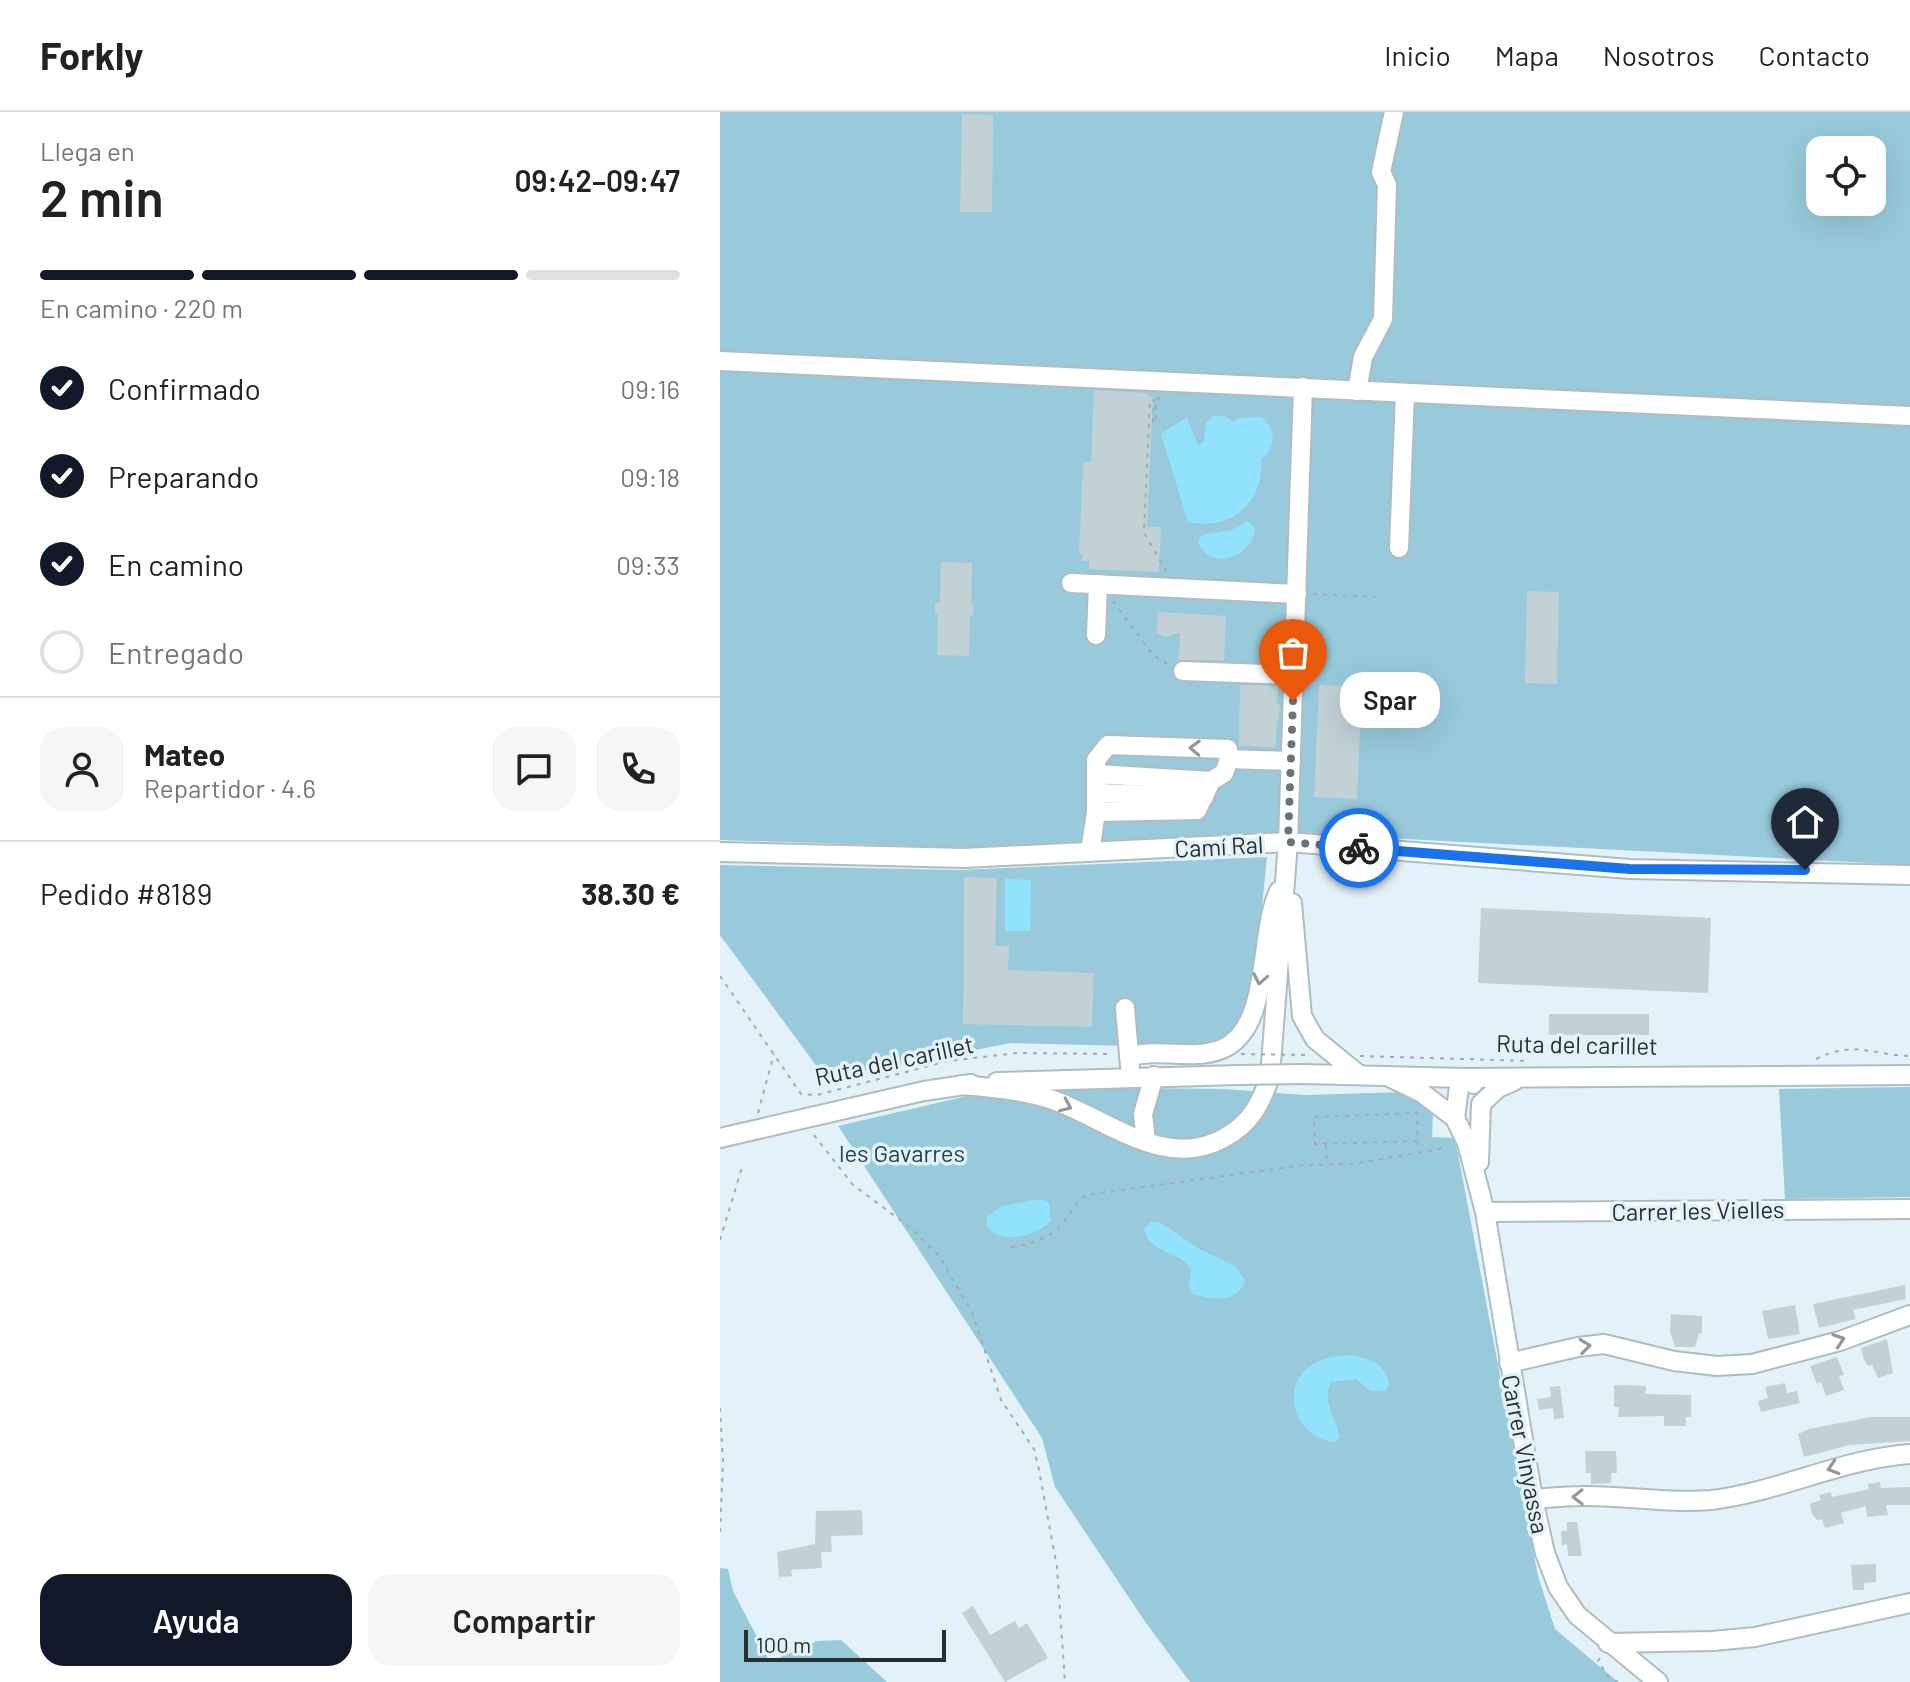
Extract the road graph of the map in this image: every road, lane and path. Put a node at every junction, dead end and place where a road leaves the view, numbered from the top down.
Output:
1 (1394, 112) edge
2 (720, 361) edge
3 (1303, 387) junction
4 (1357, 391) junction
5 (1405, 393) junction
6 (1160, 398) dead end
7 (1910, 416) edge
8 (1399, 548) dead end
9 (1166, 569) dead end
10 (1071, 583) dead end
11 (1102, 585) junction
12 (1297, 594) junction
13 (1375, 597) dead end
14 (1096, 635) dead end
15 (1183, 671) joint
16 (1294, 675) junction
17 (1229, 759) junction
18 (1291, 761) junction
19 (1207, 789) junction
20 (1096, 793) junction
21 (1288, 838) junction
22 (720, 852) edge
23 (1090, 852) junction
24 (1910, 875) edge
25 (1286, 877) junction
26 (720, 976) edge
27 (722, 982) edge
28 (1125, 1008) dead end
29 (774, 1054) junction
30 (1241, 1054) dead end
31 (1334, 1056) junction
32 (1910, 1056) edge
33 (1129, 1057) junction
34 (1816, 1059) dead end
35 (1535, 1061) dead end
36 (1304, 1064) junction
37 (1359, 1075) junction
38 (1910, 1075) edge
39 (1154, 1076) junction
40 (1387, 1076) junction
41 (1130, 1077) junction
42 (1466, 1078) junction
43 (1521, 1078) junction
44 (962, 1085) junction
45 (1481, 1104) junction
46 (1455, 1118) junction
47 (800, 1119) junction
48 (753, 1130) junction
49 (720, 1138) edge
50 (1146, 1141) junction
51 (1417, 1141) junction
52 (1326, 1144) junction
53 (1445, 1148) dead end
54 (1418, 1153) junction
55 (743, 1164) dead end
56 (1327, 1165) junction
57 (1479, 1181) junction
58 (1910, 1209) edge
59 (1485, 1212) junction
60 (720, 1240) edge
61 (1011, 1247) dead end
62 (1910, 1315) edge
63 (1509, 1363) junction
64 (720, 1408) edge
65 (1910, 1454) edge
66 (1533, 1499) junction
67 (720, 1533) edge
68 (1910, 1603) edge
69 (1608, 1643) junction
70 (1065, 1682) edge
71 (1618, 1682) edge
72 (1658, 1682) edge

1 - 4 street
2 - 3 street
3 - 4 street
3 - 12 street
4 - 5 street
5 - 7 street
5 - 8 street
6 - 9 path
10 - 11 street
11 - 12 street
11 - 14 street
11 - 15 path
12 - 13 path
12 - 16 street
15 - 16 street
16 - 18 street
17 - 18 street
17 - 19 street
17 -> 20 street
18 - 21 street
19 - 20 street
19 - 20 street
20 - 23 street
21 - 23 street, Camí Ral
21 - 24 street, Camí Ral
21 - 25 street
22 - 23 street, Camí Ral
25 - 31 street
25 -> 33 street
25 - 50 street
26 - 27 path, Ruta del carillet
27 - 29 path, Ruta del carillet
28 - 33 street
29 - 33 path, Ruta del carillet
29 - 48 path
30 - 36 path, bridge
31 - 35 path, Ruta del carillet
31 - 37 street
32 - 34 path
33 - 41 street
36 - 37 street
36 - 39 street, bridge
37 - 40 street
38 - 43 street
39 - 41 street
39 - 50 street
40 - 42 street
40 - 46 street
41 - 44 street
42 - 43 street
42 - 45 street
42 - 46 street
43 - 45 street
44 - 47 street
44 -> 50 street
45 - 57 street
46 - 57 street
47 - 48 street
47 - 70 path
48 - 49 street
51 - 52 path
51 - 52 path
51 - 54 path
52 - 56 path
53 - 54 path
54 - 56 path
55 - 60 path
56 - 61 path
57 - 59 street, Carrer Vinyassa
58 - 59 street, Carrer les Vielles
59 - 63 street, Carrer Vinyassa
63 -> 62 street
63 - 66 street, Carrer Vinyassa
64 - 67 path
65 -> 66 street
66 - 69 street, Carrer Vinyassa
68 - 69 street
69 - 71 path
69 - 72 street, Carrer Vinyassa

